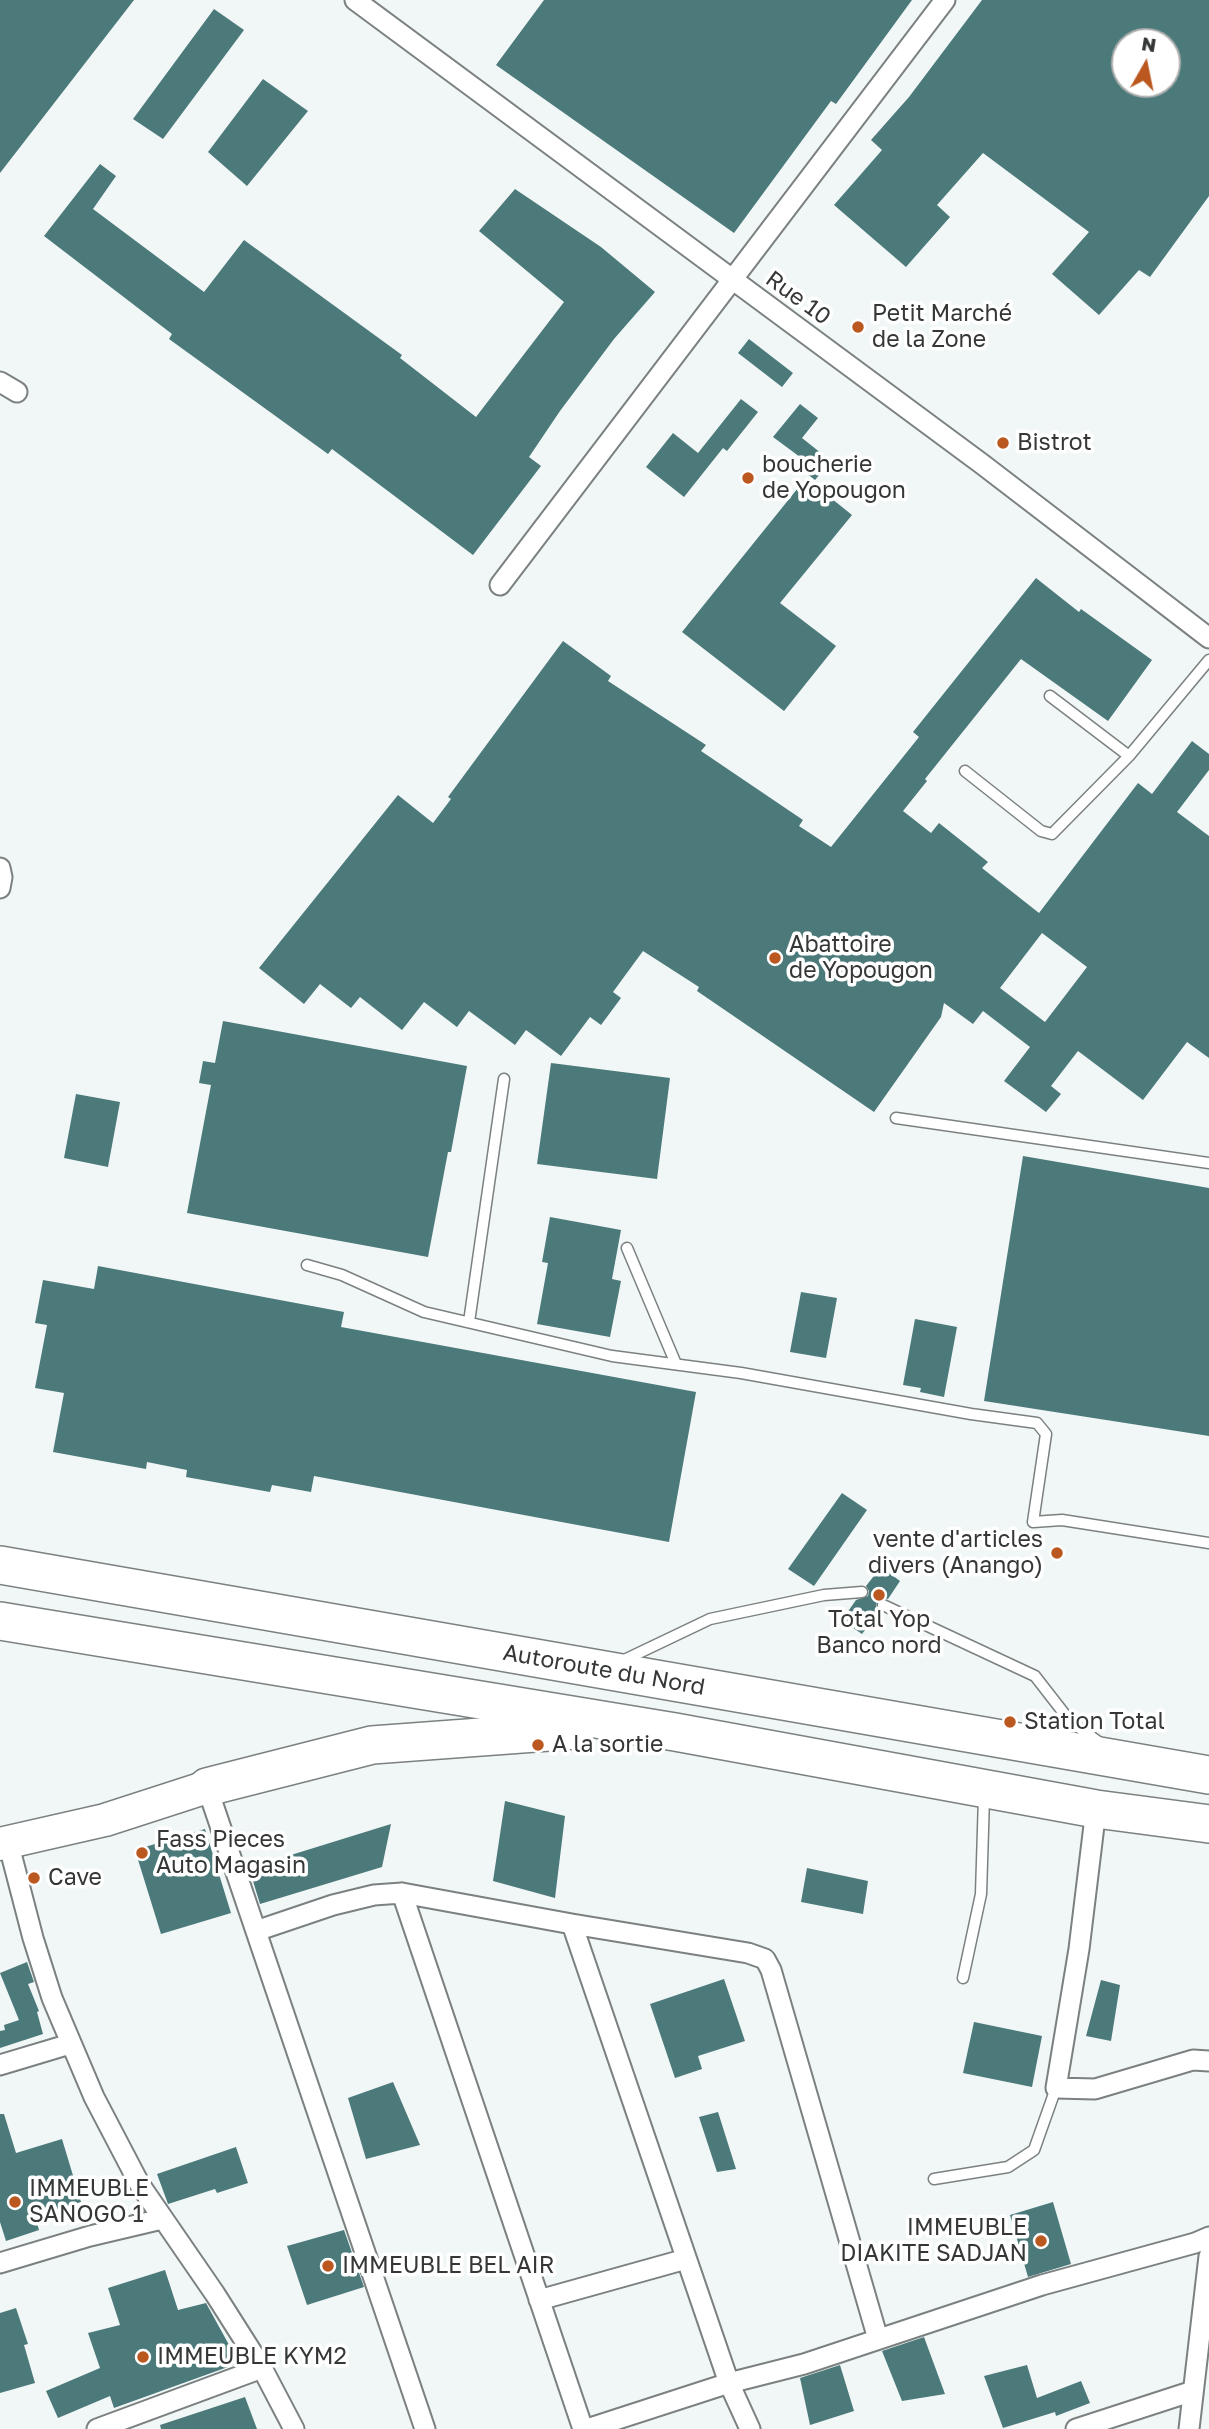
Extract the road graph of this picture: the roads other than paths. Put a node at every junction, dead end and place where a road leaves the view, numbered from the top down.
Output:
1 (355, 0) edge
2 (945, 0) edge
3 (732, 281) junction
4 (500, 585) dead end
5 (1209, 638) edge
6 (1209, 660) edge
7 (1051, 696) dead end
8 (1129, 756) junction
9 (965, 771) dead end
10 (0, 868) edge
11 (0, 888) edge
12 (504, 1079) dead end
13 (896, 1118) dead end
14 (1209, 1163) edge
15 (627, 1248) dead end
16 (307, 1265) dead end
17 (470, 1322) junction
18 (676, 1364) junction
19 (1209, 1543) edge
20 (0, 1566) edge
21 (862, 1592) dead end
22 (883, 1605) dead end
23 (0, 1621) edge
24 (602, 1670) junction
25 (675, 1732) junction
26 (1121, 1759) junction
27 (1209, 1774) edge
28 (207, 1787) junction
29 (985, 1790) junction
30 (1096, 1809) junction
31 (1209, 1824) edge
32 (4, 1843) edge
33 (402, 1893) junction
34 (572, 1924) junction
35 (256, 1931) junction
36 (963, 1978) dead end
37 (70, 2044) junction
38 (1209, 2061) edge
39 (0, 2065) edge
40 (1056, 2088) junction
41 (934, 2179) dead end
42 (162, 2219) junction
43 (1209, 2237) edge
44 (1209, 2256) edge
45 (686, 2259) junction
46 (0, 2263) edge
47 (539, 2301) junction
48 (878, 2339) junction
49 (262, 2368) junction
50 (729, 2383) junction
51 (1194, 2391) junction
52 (97, 2429) edge
53 (294, 2429) edge
54 (425, 2429) edge
55 (585, 2429) edge
56 (750, 2429) edge
57 (1076, 2429) edge
58 (1189, 2429) edge

1 - 3 street, Rue 10
2 - 3 street
3 - 4 street
3 - 5 street, Rue 10
6 - 8 lane
7 - 8 lane
8 - 9 lane
10 - 11 street
12 - 17 lane
13 - 14 lane
15 - 18 lane
16 - 17 lane
17 - 18 lane
18 - 19 lane
20 - 24 highway, Autoroute du Nord
21 - 24 lane
22 - 26 lane
23 - 25 highway
24 - 26 highway, Autoroute du Nord
25 - 28 highway
25 - 29 highway
26 - 27 highway, Autoroute du Nord
28 - 32 main road
28 - 35 street
29 - 30 highway
29 - 36 lane
30 - 31 highway
30 - 40 street
32 - 37 street
33 - 34 street
33 - 35 street
33 - 47 street
34 - 45 street
34 - 48 street
35 - 54 street
37 - 39 street
37 - 42 street
38 - 40 street
40 - 41 lane
42 - 46 street
42 - 49 street
43 - 48 street
44 - 51 street
45 - 47 street
45 - 50 street
47 - 55 street
48 - 50 street
49 - 52 street
49 - 53 street
50 - 55 street
50 - 56 street
51 - 57 street
51 - 58 street

